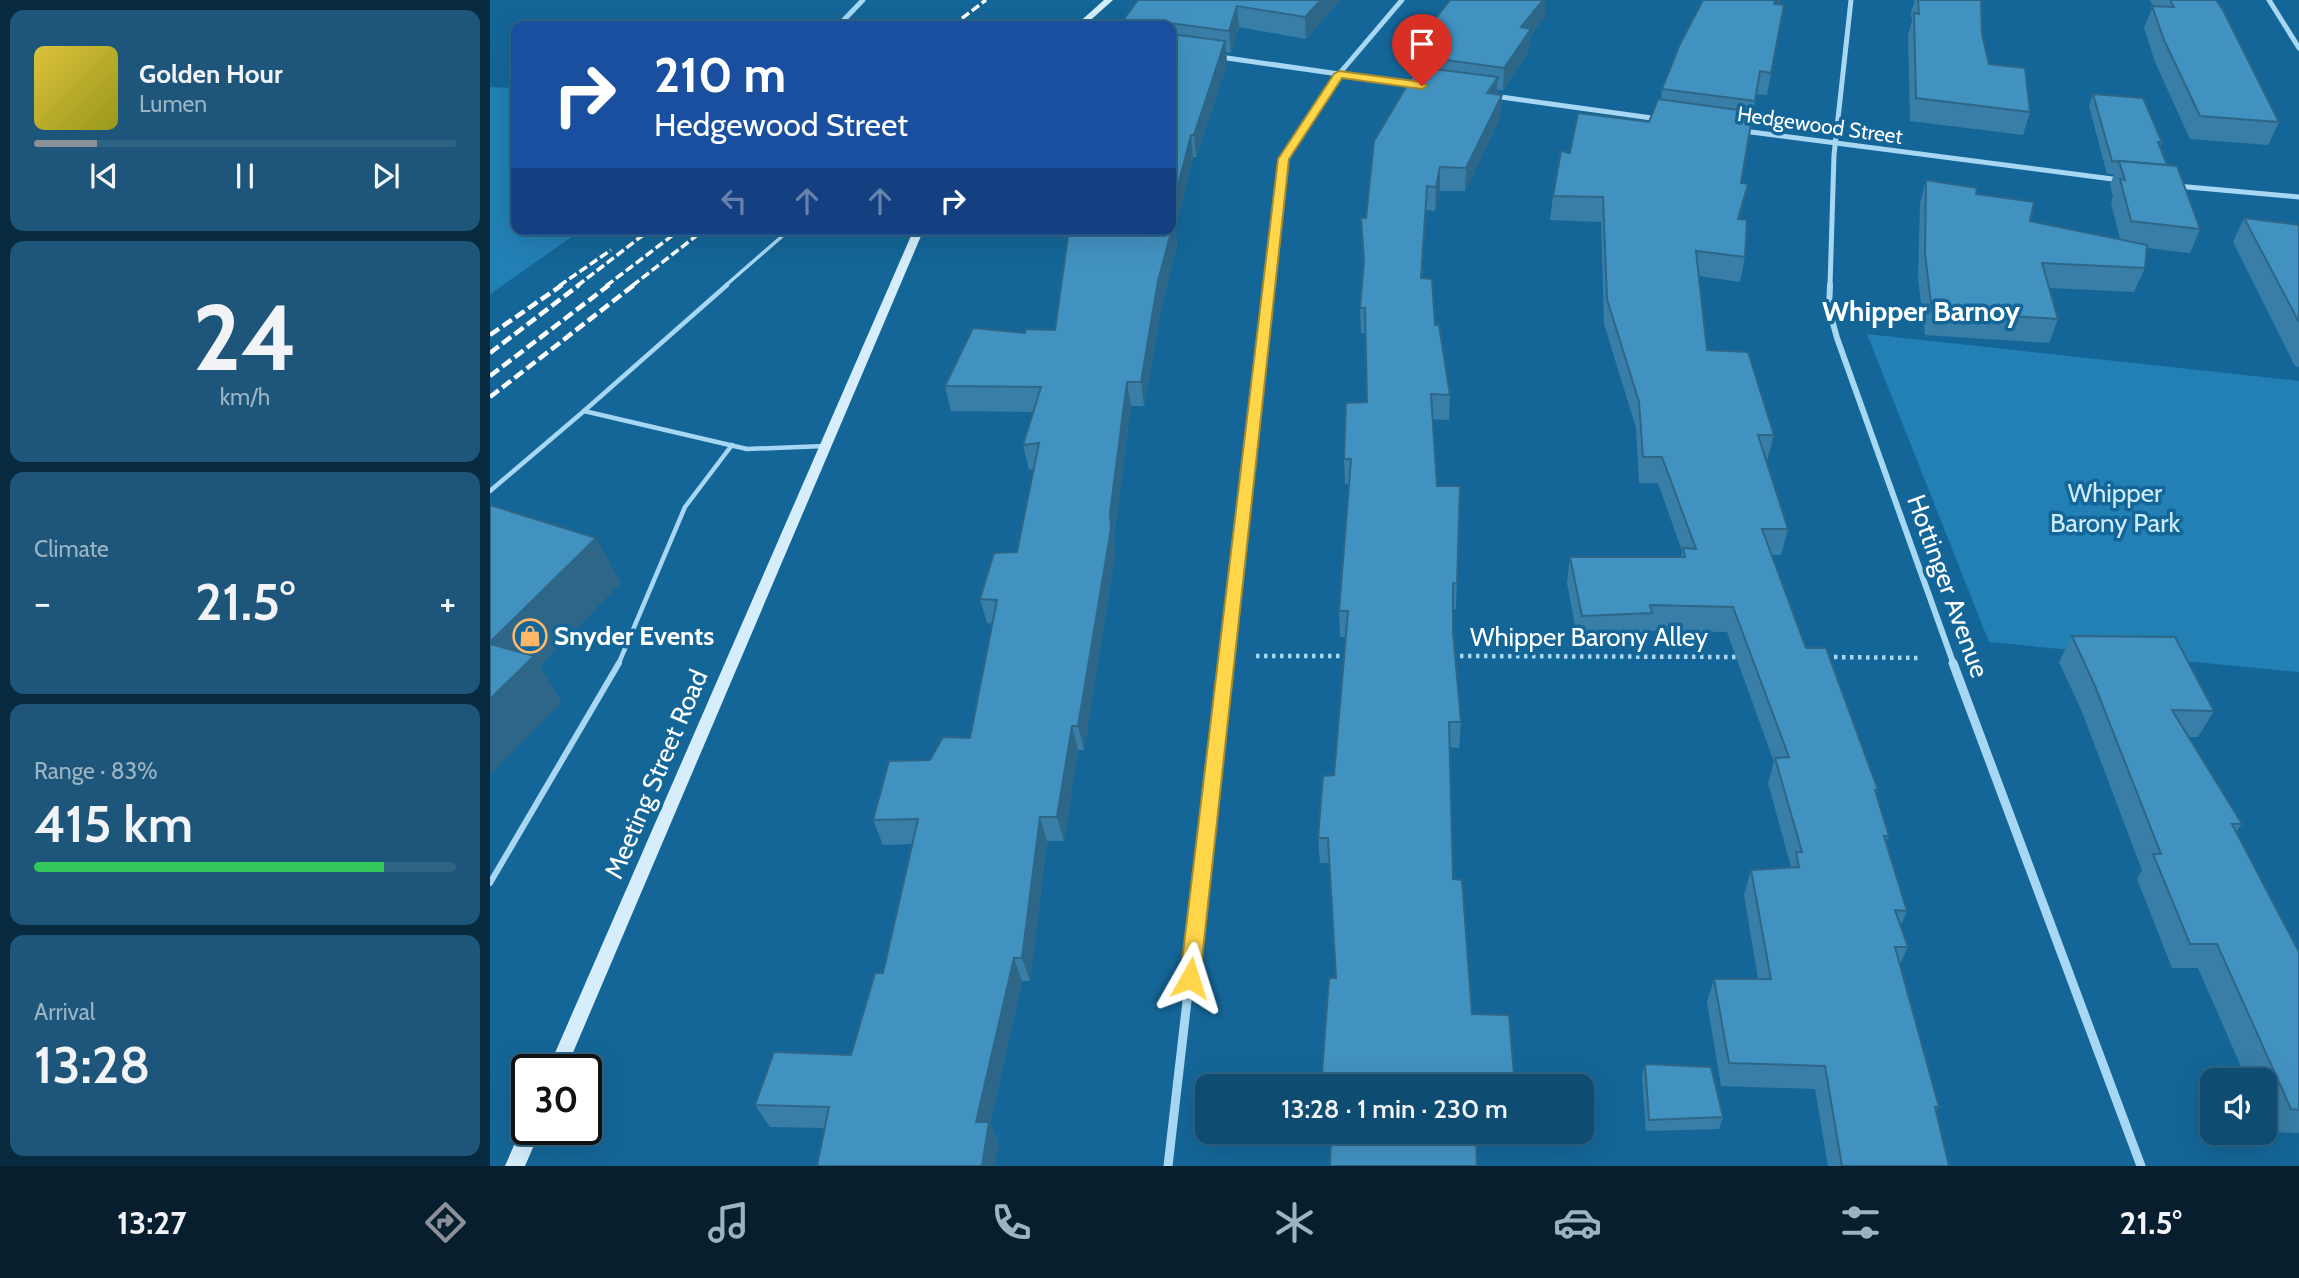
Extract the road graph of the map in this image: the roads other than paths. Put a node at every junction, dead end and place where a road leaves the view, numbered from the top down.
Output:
1 (863, 0) edge
2 (1109, 0) edge
3 (1402, 0) edge
4 (1852, 0) edge
5 (2269, 0) edge
6 (843, 21) edge
7 (1085, 21) edge
8 (2299, 48) edge
9 (1210, 55) edge
10 (1339, 74) junction
11 (1422, 86) edge
12 (1491, 95) edge
13 (1671, 120) edge
14 (1740, 130) edge
15 (1837, 144) junction
16 (2121, 180) edge
17 (2176, 186) edge
18 (2299, 197) edge
19 (784, 235) edge
20 (916, 235) edge
21 (584, 411) junction
22 (732, 445) junction
23 (825, 446) junction
24 (490, 491) edge
25 (490, 883) edge
26 (563, 1054) edge
27 (524, 1145) edge
28 (515, 1166) edge
29 (1168, 1166) edge
30 (2141, 1166) edge

1 - 6 street
2 - 7 street
3 - 10 street
4 - 15 street, Hottinger Avenue
5 - 8 street
9 - 10 street
10 - 11 street
10 - 29 street
12 - 13 street
14 - 15 street, Hedgewood Street
15 - 16 street, Hedgewood Street
15 - 30 street, Hottinger Avenue
17 - 18 street
19 - 21 lane
20 - 23 street, Meeting Street Road
21 - 22 lane
21 - 24 lane
22 - 23 lane
22 - 25 lane
23 - 26 street, Meeting Street Road
27 - 28 street

